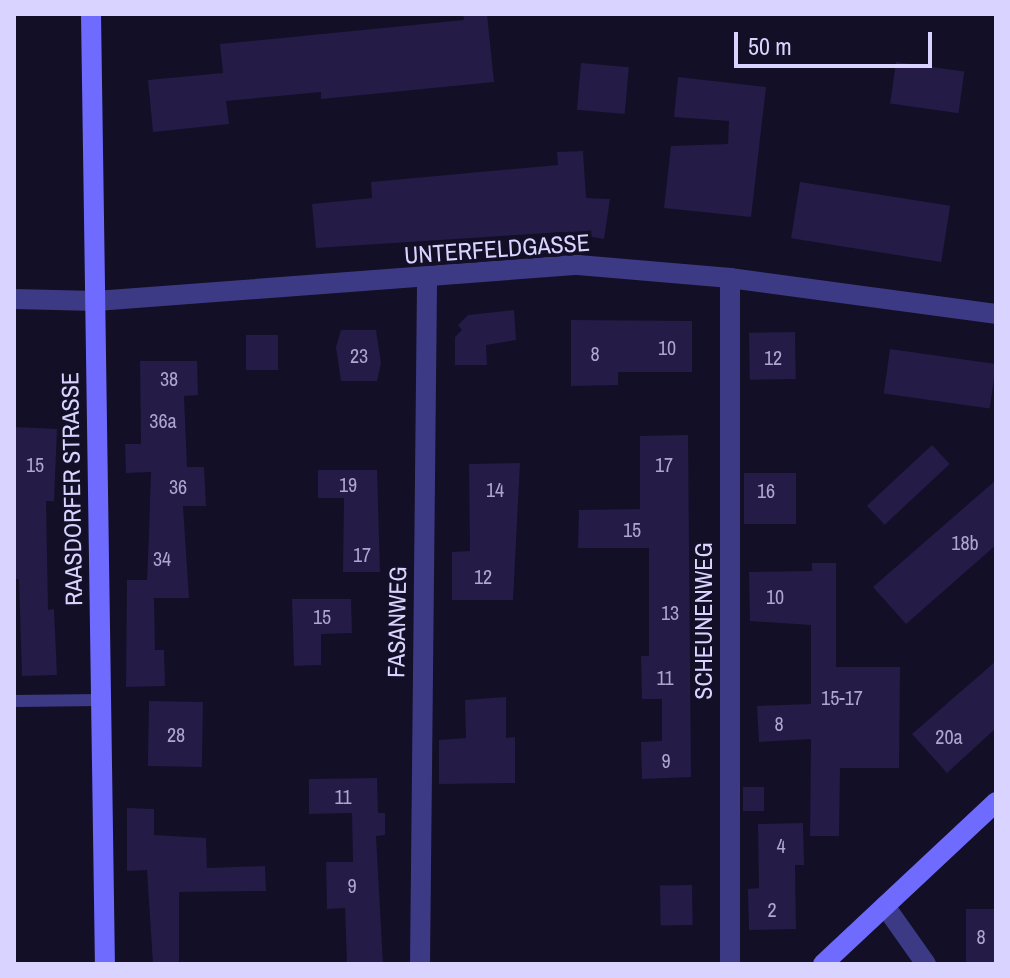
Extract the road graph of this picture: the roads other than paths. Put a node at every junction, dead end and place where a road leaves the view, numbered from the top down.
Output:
1 (91, 14) edge
2 (730, 278) junction
3 (427, 280) junction
4 (14, 299) edge
5 (96, 301) junction
6 (996, 314) edge
7 (101, 700) junction
8 (14, 701) edge
9 (996, 802) edge
10 (885, 906) junction
11 (105, 964) edge
12 (420, 964) edge
13 (730, 964) edge
14 (823, 964) edge
15 (926, 964) edge

1 - 5 street, RAASDORFER STRASSE
2 - 3 street, UNTERFELDGASSE
2 - 6 street, UNTERFELDGASSE
2 - 13 street, SCHEUNENWEG
3 - 5 street, UNTERFELDGASSE
3 - 12 street, FASANWEG
4 - 5 street, UNTERFELDGASSE
5 - 7 street, RAASDORFER STRASSE
7 - 8 lane
7 - 11 street, RAASDORFER STRASSE
9 - 10 street
10 - 14 street
10 - 15 street

